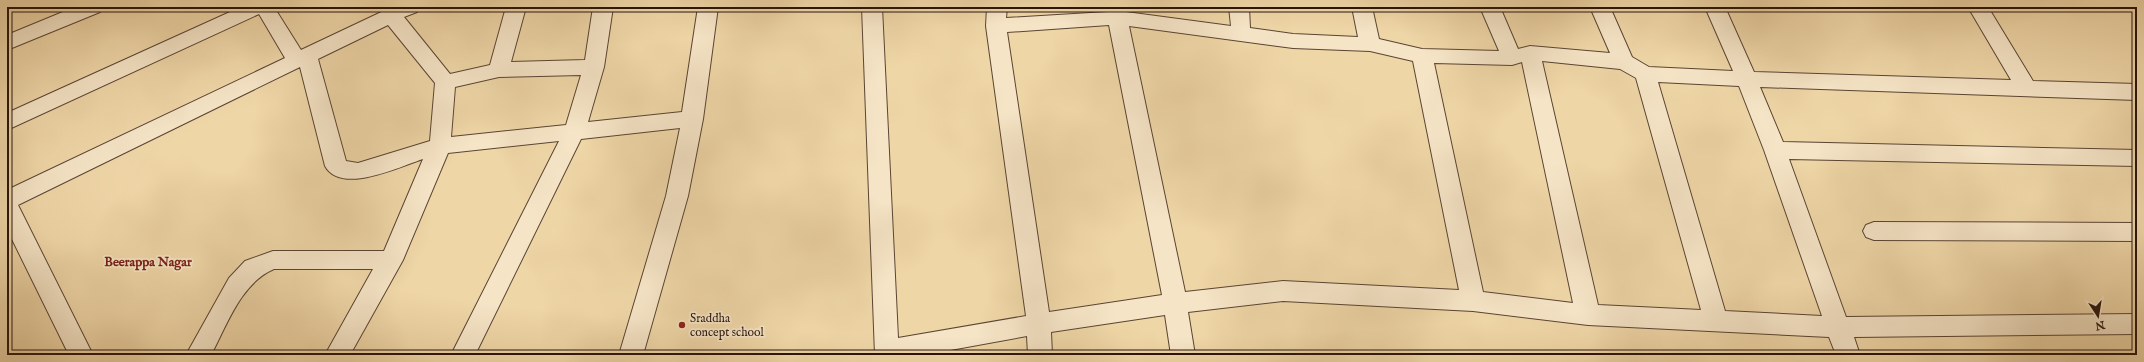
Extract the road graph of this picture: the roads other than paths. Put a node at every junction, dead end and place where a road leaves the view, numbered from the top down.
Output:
1 (93, 7) edge
2 (258, 7) edge
3 (264, 7) edge
4 (516, 7) edge
5 (603, 7) edge
6 (708, 7) edge
7 (872, 7) edge
8 (1239, 7) edge
9 (1362, 7) edge
10 (1490, 7) edge
11 (1600, 7) edge
12 (1715, 7) edge
13 (1978, 7) edge
14 (401, 11) edge
15 (1116, 13) edge
16 (997, 16) edge
17 (1241, 35) junction
18 (7, 42) edge
19 (1370, 44) junction
20 (1422, 56) junction
21 (1521, 56) junction
22 (302, 58) junction
23 (1624, 62) junction
24 (594, 67) junction
25 (499, 70) junction
26 (1645, 74) junction
27 (1747, 79) junction
28 (445, 82) junction
29 (2027, 89) junction
30 (2137, 92) edge
31 (692, 119) junction
32 (7, 122) edge
33 (574, 132) junction
34 (440, 146) junction
35 (1775, 150) junction
36 (2137, 158) edge
37 (7, 200) edge
38 (7, 206) edge
39 (1874, 231) dead end
40 (2137, 232) edge
41 (391, 260) junction
42 (1473, 301) junction
43 (1175, 303) junction
44 (1588, 315) junction
45 (1716, 321) junction
46 (1039, 324) junction
47 (2137, 324) edge
48 (1838, 327) junction
49 (887, 353) edge
50 (81, 355) edge
51 (198, 355) edge
52 (337, 355) edge
53 (463, 355) edge
54 (631, 355) edge
55 (1040, 355) edge
56 (1183, 355) edge
57 (1848, 355) edge

1 - 18 street
2 - 32 street
3 - 22 street
4 - 25 street
5 - 24 street
6 - 31 street
7 - 49 street
8 - 17 street
9 - 19 street
10 - 21 street
11 - 23 street
12 - 27 street
13 - 29 street
14 - 22 street
14 - 28 street
15 - 16 street
15 - 17 street
15 - 43 street
16 - 46 street
17 - 19 street
19 - 20 street
20 - 21 street
20 - 42 street
21 - 23 street
21 - 44 street
22 - 34 street
22 - 37 street
23 - 26 street
24 - 25 street
24 - 33 street
25 - 28 street
26 - 27 street
26 - 45 street
27 - 29 street
27 - 35 street
28 - 34 street
29 - 30 street
31 - 33 street
31 - 54 street
33 - 34 street
33 - 53 street
34 - 41 street
35 - 36 street
35 - 48 street
38 - 50 street
39 - 40 street
41 - 51 street
41 - 52 street
42 - 43 street
42 - 44 street
43 - 46 street
43 - 56 street
44 - 45 street
45 - 48 street
46 - 49 street
46 - 55 street
47 - 48 street
48 - 57 street

